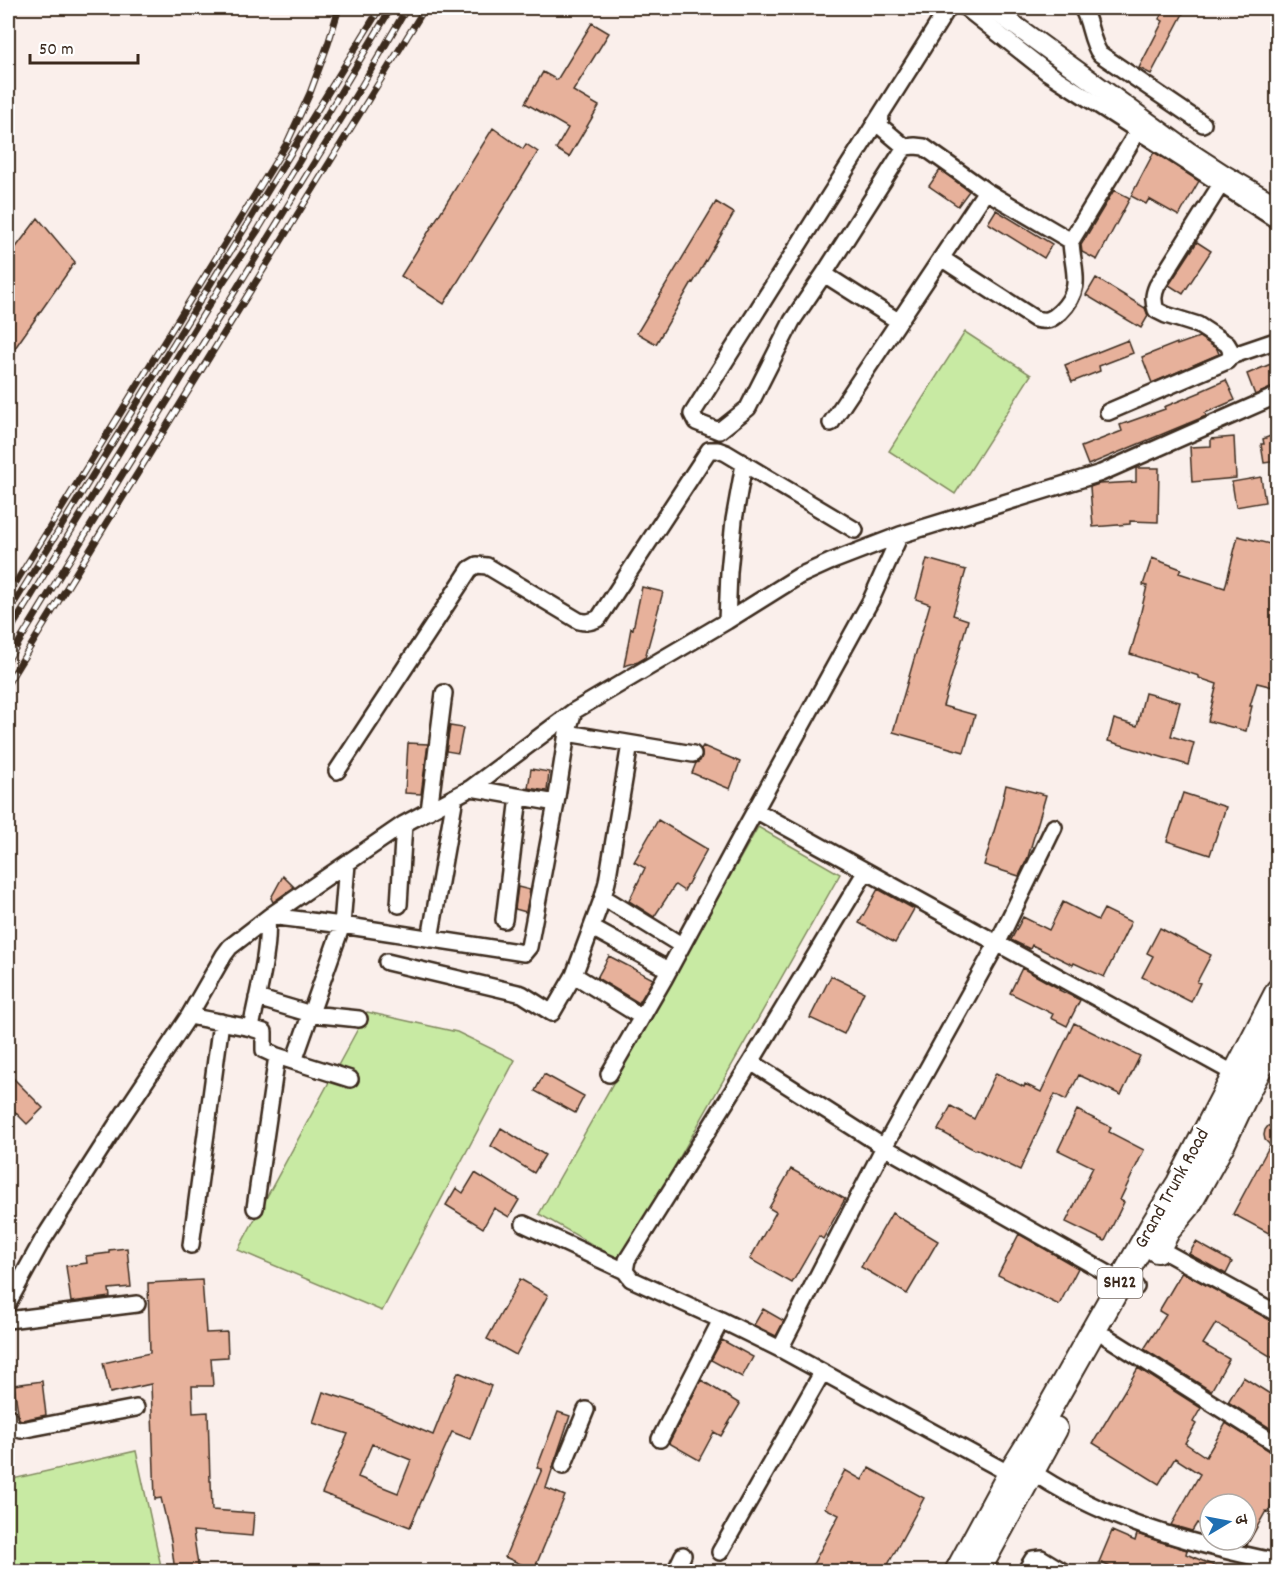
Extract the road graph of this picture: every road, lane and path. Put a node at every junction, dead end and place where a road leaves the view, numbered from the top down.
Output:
1 (948, 8) edge
2 (966, 8) edge
3 (991, 8) edge
4 (1082, 8) edge
5 (881, 114) junction
6 (1203, 124) dead end
7 (1138, 131) junction
8 (905, 147) junction
9 (1218, 189) dead end
10 (986, 191) junction
11 (1278, 206) edge
12 (1278, 220) edge
13 (1071, 241) junction
14 (941, 258) junction
15 (824, 274) junction
16 (898, 321) junction
17 (1278, 340) edge
18 (1231, 356) junction
19 (1278, 395) edge
20 (1108, 412) dead end
21 (831, 423) dead end
22 (744, 464) junction
23 (855, 530) dead end
24 (900, 535) junction
25 (727, 621) junction
26 (444, 693) dead end
27 (574, 711) junction
28 (567, 733) junction
29 (630, 744) junction
30 (693, 754) dead end
31 (338, 771) dead end
32 (471, 788) junction
33 (455, 797) junction
34 (519, 797) junction
35 (556, 803) junction
36 (755, 810) junction
37 (429, 811) junction
38 (404, 824) junction
39 (1054, 827) dead end
40 (347, 864) junction
41 (866, 871) junction
42 (603, 897) junction
43 (399, 905) dead end
44 (269, 918) junction
45 (504, 920) dead end
46 (342, 925) junction
47 (592, 928) junction
48 (430, 939) junction
49 (998, 942) junction
50 (681, 945) junction
51 (387, 962) dead end
52 (669, 970) junction
53 (574, 975) junction
54 (1278, 991) edge
55 (257, 998) junction
56 (311, 1014) junction
57 (189, 1016) junction
58 (642, 1017) junction
59 (359, 1019) dead end
60 (221, 1022) junction
61 (252, 1028) junction
62 (1278, 1034) edge
63 (277, 1056) junction
64 (294, 1061) junction
65 (751, 1062) junction
66 (609, 1074) dead end
67 (350, 1079) dead end
68 (1241, 1082) junction
69 (884, 1147) junction
70 (255, 1208) dead end
71 (524, 1224) dead end
72 (191, 1245) dead end
73 (1158, 1248) junction
74 (625, 1271) junction
75 (1128, 1284) junction
76 (8, 1303) edge
77 (137, 1304) dead end
78 (1278, 1314) edge
79 (8, 1320) edge
80 (721, 1320) junction
81 (1107, 1337) junction
82 (780, 1349) junction
83 (822, 1373) junction
84 (136, 1408) dead end
85 (586, 1410) dead end
86 (9, 1423) edge
87 (660, 1439) dead end
88 (1278, 1445) edge
89 (562, 1466) dead end
90 (1020, 1469) junction
91 (720, 1552) dead end
92 (682, 1555) dead end
93 (1278, 1562) edge
94 (675, 1572) edge
95 (957, 1572) edge
96 (977, 1572) edge
97 (1025, 1572) edge
98 (1064, 1572) edge

1 - 5 street
2 - 7 street
3 - 11 street
4 - 6 street
5 - 8 street
5 - 15 street
7 - 12 street
7 - 13 street
8 - 10 street
8 - 15 street
9 - 18 street
10 - 13 street
10 - 14 street
13 - 14 street
14 - 16 street
15 - 16 street
16 - 21 street
17 - 18 street
18 - 20 street
19 - 24 street
22 - 23 street
22 - 25 street
22 - 31 street
24 - 25 street
24 - 36 street
25 - 27 street
26 - 37 street
27 - 28 street
27 - 32 street
28 - 29 street
28 - 35 street
29 - 30 street
29 - 42 street
32 - 33 street
32 - 34 street
33 - 37 street
33 - 48 street
34 - 35 street
34 - 45 street
35 - 48 street
36 - 41 street
36 - 50 street
37 - 38 street
38 - 40 street
38 - 43 street
39 - 49 street
40 - 44 street
40 - 46 street
41 - 49 street
41 - 65 street
42 - 47 street
42 - 50 street
44 - 46 street
44 - 55 street
44 - 57 street
46 - 48 street
46 - 56 street
47 - 52 street
47 - 53 street
49 - 68 street
49 - 69 street
50 - 52 street
51 - 53 street
52 - 58 street
53 - 58 street
54 - 68 highway, Grand Trunk Road / SH22
55 - 56 street
55 - 61 street
56 - 59 street
56 - 64 street
57 - 60 street
57 - 76 street
58 - 66 street
60 - 61 street
60 - 72 street
61 - 63 street
62 - 68 highway, Grand Trunk Road / SH22
63 - 64 street
63 - 70 street
64 - 67 street
65 - 69 street
65 - 74 street
68 - 73 highway, Grand Trunk Road / SH22
68 - 75 highway, Grand Trunk Road / SH22
69 - 75 street
69 - 82 street
71 - 74 street
73 - 75 highway, Grand Trunk Road / SH22
73 - 78 street
74 - 80 street
75 - 81 highway, Grand Trunk Road / SH22
75 - 90 highway, Grand Trunk Road / SH22
77 - 79 street
80 - 82 street
80 - 87 street
81 - 88 street
81 - 90 highway, Grand Trunk Road / SH22
82 - 83 street
83 - 90 street
83 - 91 street
84 - 86 street
85 - 89 street
90 - 93 street
90 - 95 highway, Grand Trunk Road / SH22
90 - 96 highway, Grand Trunk Road / SH22
92 - 94 street
97 - 98 street

